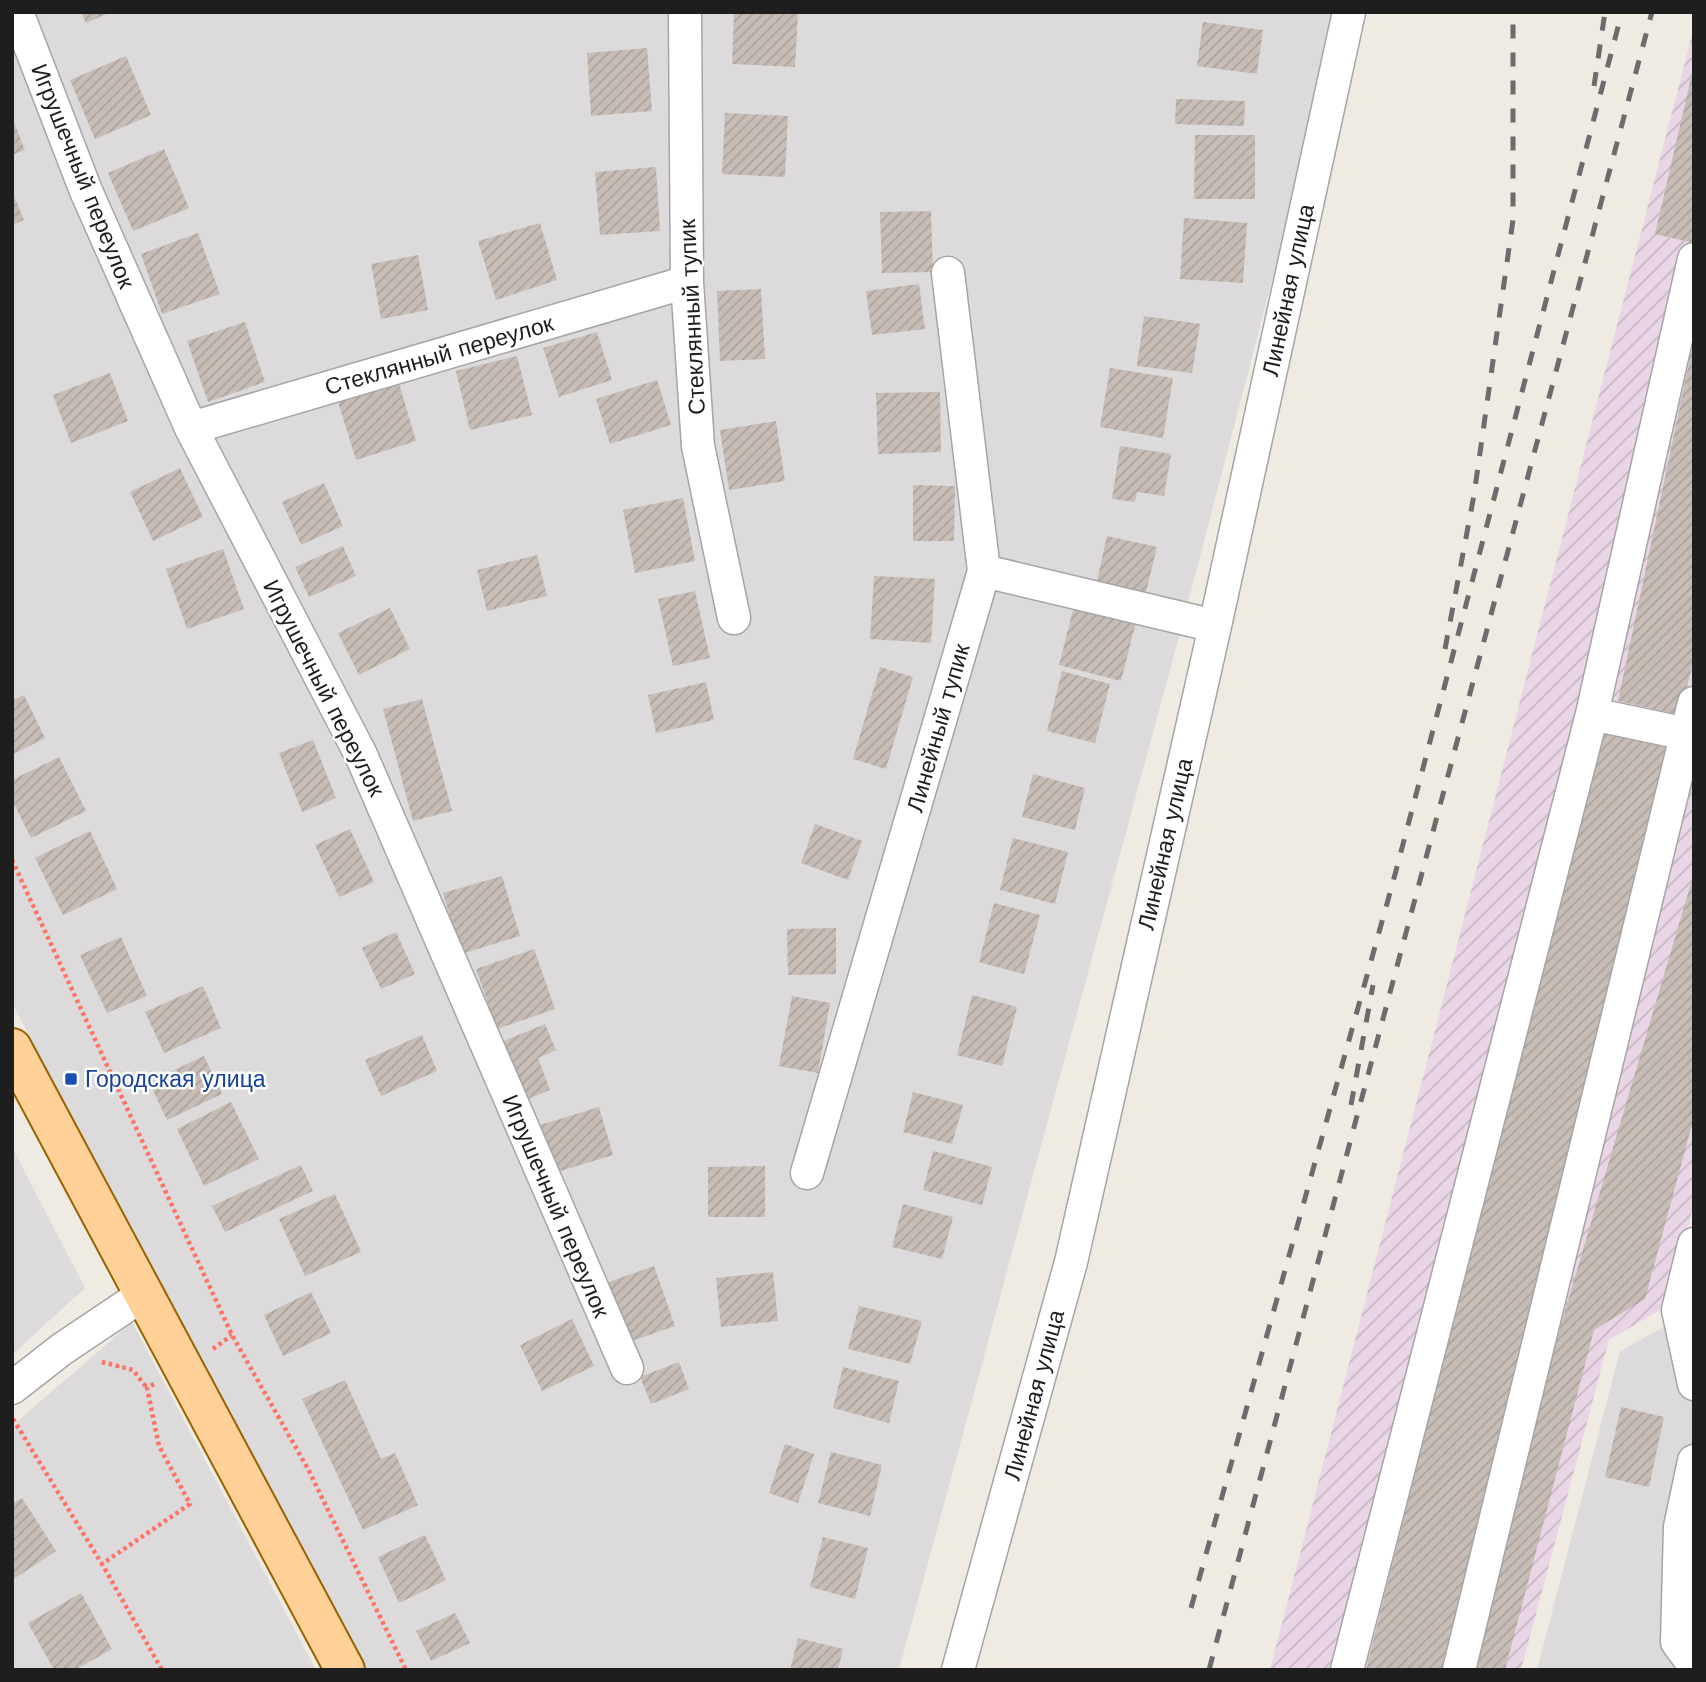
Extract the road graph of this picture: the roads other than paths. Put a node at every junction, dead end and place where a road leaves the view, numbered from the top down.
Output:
1 (17, 12) edge
2 (685, 12) edge
3 (1349, 12) edge
4 (1694, 259) edge
5 (948, 273) dead end
6 (687, 282) junction
7 (191, 428) junction
8 (984, 571) junction
9 (734, 618) dead end
10 (1215, 626) junction
11 (1694, 703) edge
12 (1592, 714) junction
13 (1687, 734) junction
14 (1684, 786) edge
15 (12, 1048) edge
16 (807, 1172) dead end
17 (1694, 1244) edge
18 (144, 1294) junction
19 (627, 1367) dead end
20 (1694, 1384) edge
21 (12, 1388) edge
22 (1694, 1461) edge
23 (1694, 1665) edge
24 (345, 1670) edge
25 (958, 1670) edge
26 (1347, 1670) edge
27 (1459, 1670) edge

1 - 7 street, Игрушечный переулок
2 - 6 street, Стеклянный тупик
3 - 10 street, Линейная улица
4 - 12 street
5 - 8 street, Линейный тупик
6 - 7 street, Стеклянный переулок
6 - 9 street, Стеклянный тупик
7 - 19 street, Игрушечный переулок
8 - 10 street
8 - 16 street, Линейный тупик
10 - 25 street, Линейная улица
11 - 13 street
12 - 13 street
12 - 26 street
13 - 14 street
14 - 27 street
15 - 18 main road
17 - 20 street
18 - 21 street
18 - 24 main road
22 - 23 street

